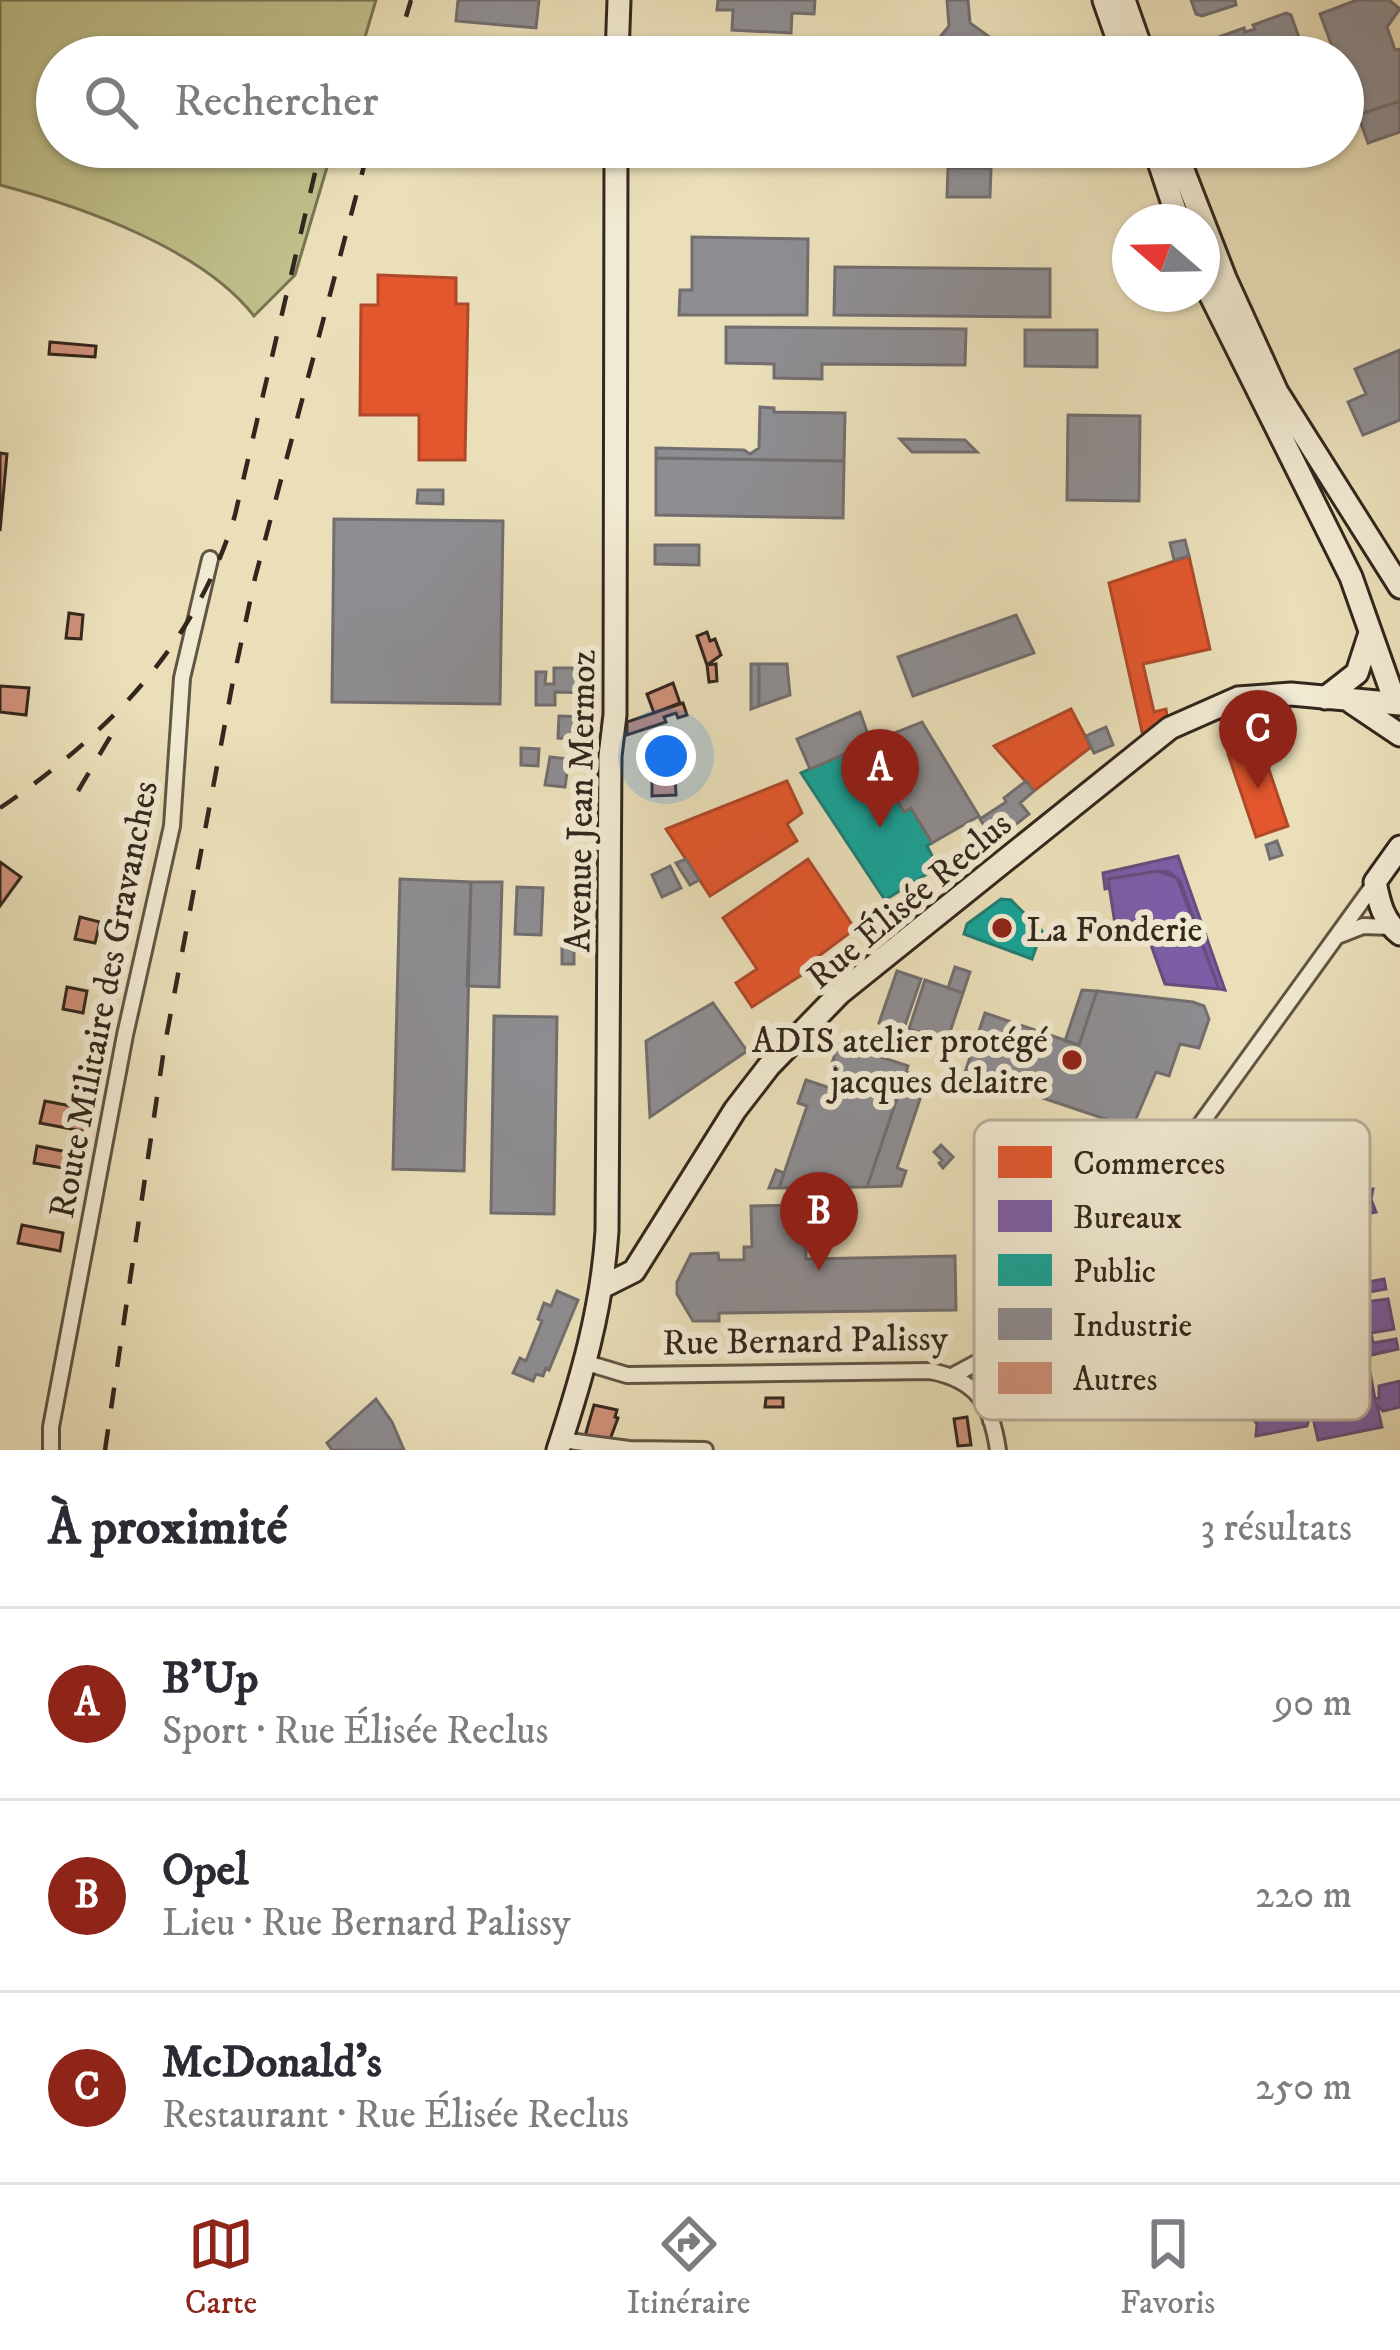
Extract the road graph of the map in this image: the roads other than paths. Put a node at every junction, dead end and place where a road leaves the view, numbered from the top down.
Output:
1 (619, 0) edge
2 (1104, 0) edge
3 (1124, 0) edge
4 (618, 36) edge
5 (1117, 36) edge
6 (1137, 36) edge
7 (616, 168) edge
8 (1161, 168) edge
9 (1182, 168) edge
10 (1174, 204) edge
11 (1219, 312) edge
12 (210, 559) dead end
13 (1400, 587) edge
14 (1370, 632) junction
15 (1335, 699) junction
16 (1400, 701) edge
17 (1400, 735) edge
18 (1400, 847) edge
19 (1375, 882) junction
20 (1395, 931) edge
21 (1335, 937) junction
22 (1204, 1120) edge
23 (604, 1286) junction
24 (587, 1363) junction
25 (974, 1365) edge
26 (954, 1376) junction
27 (974, 1389) edge
28 (991, 1421) edge
29 (559, 1445) edge
30 (50, 1450) edge
31 (705, 1450) edge
32 (998, 1450) edge

1 - 4 main road
2 - 5 main road
3 - 6 main road
7 - 23 main road, Avenue Jean Mermoz
8 - 10 main road
9 - 13 main road
11 - 14 main road
12 - 30 street, Route Militaire des Gravanches
14 - 15 main road
14 - 16 main road
15 - 16 main road, Rue Élisée Reclus
15 - 17 main road
15 - 23 main road, Rue Élisée Reclus
18 - 19 main road, Rue Bernard Palissy
19 - 20 main road
19 - 21 street, Rue Bernard Palissy
20 - 21 street
21 - 22 street, Rue Bernard Palissy
23 - 24 main road, Avenue Jean Mermoz
24 - 26 street, Rue Bernard Palissy
24 - 29 main road, Avenue Jean Mermoz
25 - 26 street, Rue Bernard Palissy
26 - 27 street
28 - 32 street
29 - 31 street

